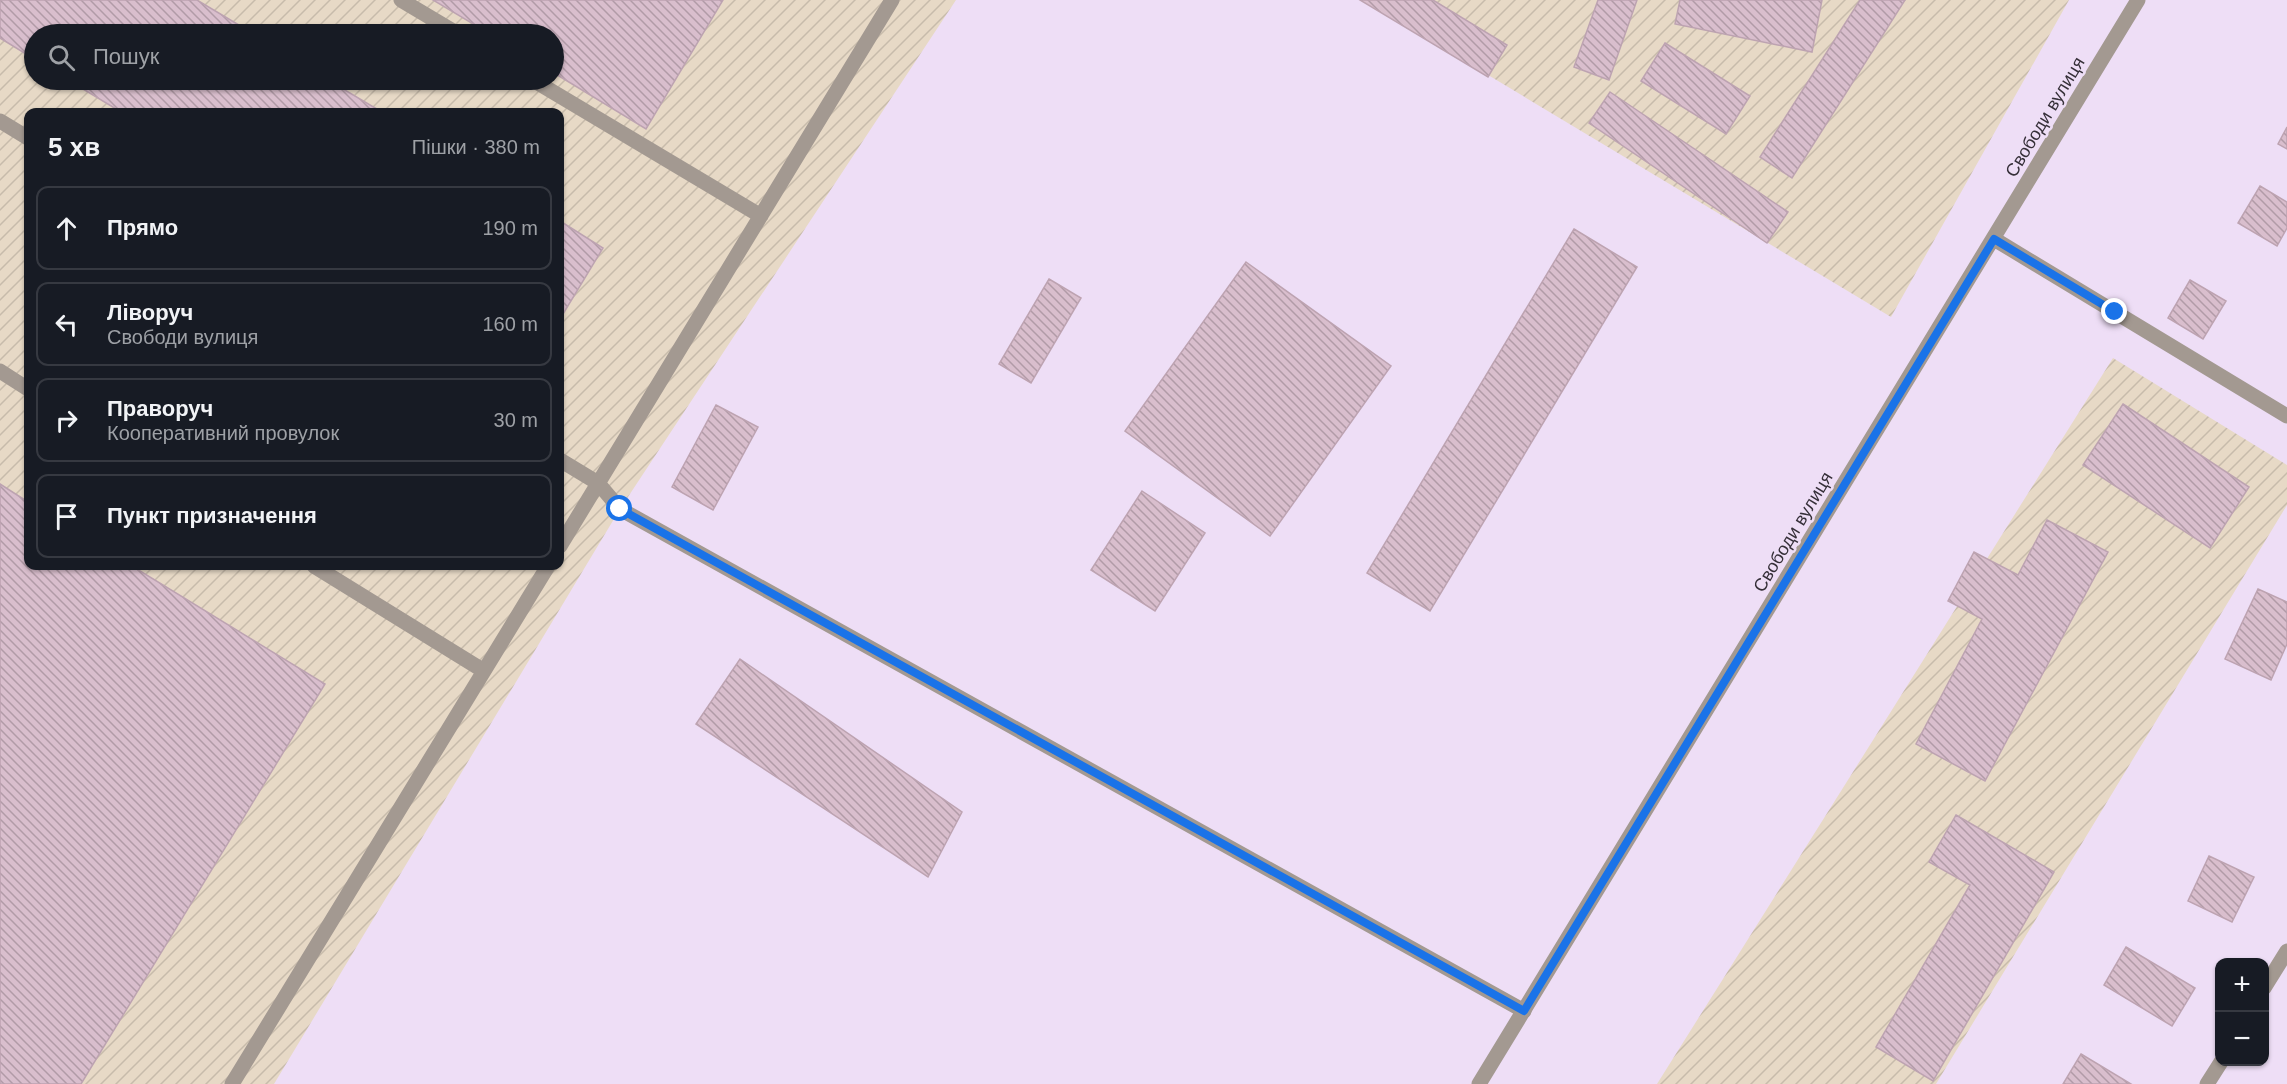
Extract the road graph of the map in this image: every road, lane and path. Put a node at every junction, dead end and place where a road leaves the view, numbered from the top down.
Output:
1 (401, 0) edge
2 (892, 0) edge
3 (2138, 0) edge
4 (441, 24) edge
5 (550, 90) edge
6 (0, 121) edge
7 (24, 136) edge
8 (761, 216) junction
9 (1994, 239) junction
10 (0, 371) edge
11 (24, 386) edge
12 (2287, 416) edge
13 (564, 462) edge
14 (598, 483) junction
15 (564, 539) edge
16 (320, 570) edge
17 (546, 570) edge
18 (484, 671) junction
19 (2287, 951) edge
20 (2269, 981) edge
21 (1524, 1011) junction
22 (2218, 1066) edge
23 (232, 1084) edge
24 (1479, 1084) edge
25 (2207, 1084) edge

1 - 4 street
2 - 8 street
3 - 9 street, Свободи вулиця
5 - 8 street
6 - 7 street
8 - 14 street
9 - 12 street
9 - 21 street, Свободи вулиця
10 - 11 street
13 - 14 street
14 - 15 street
14 - 21 street
16 - 18 street
17 - 18 street
18 - 23 street
19 - 20 street
21 - 24 street, Свободи вулиця
22 - 25 street

